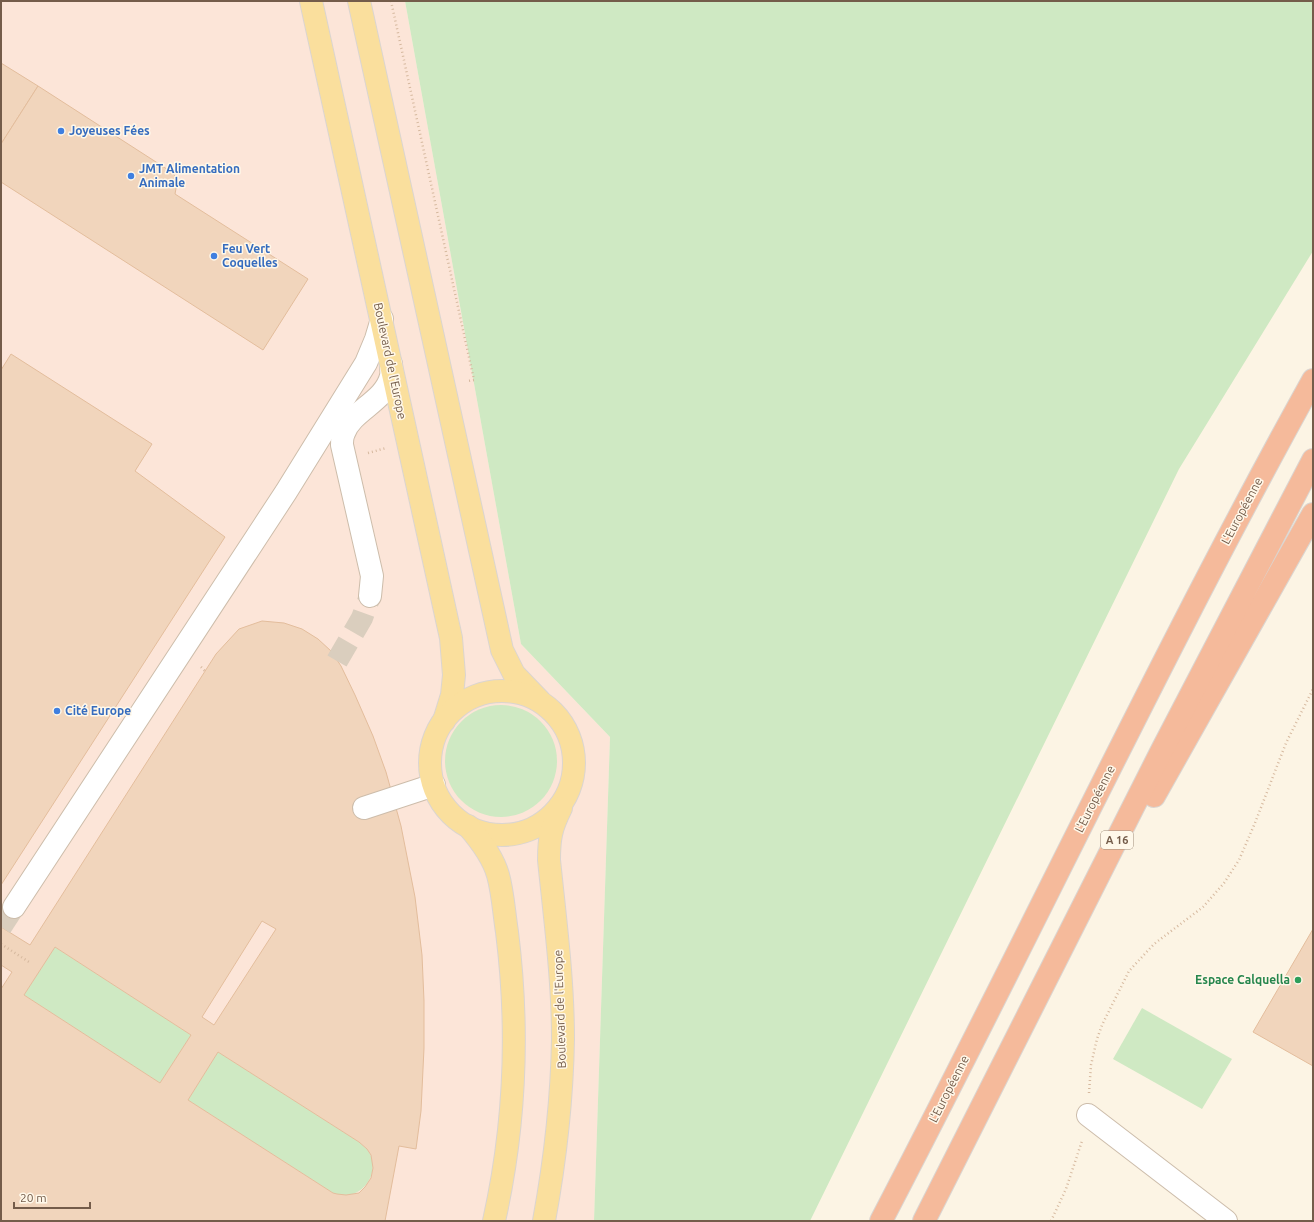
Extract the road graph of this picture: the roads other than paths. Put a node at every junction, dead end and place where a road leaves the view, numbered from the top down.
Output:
1 (311, 1) edge
2 (359, 1) edge
3 (382, 319) junction
4 (391, 364) junction
5 (1313, 380) edge
6 (1313, 460) edge
7 (1313, 514) edge
8 (370, 596) tunnel mouth
9 (539, 700) junction
10 (444, 721) junction
11 (434, 784) junction
12 (565, 800) junction
13 (364, 808) dead end
14 (468, 826) junction
15 (14, 907) tunnel mouth
16 (1023, 1026) junction
17 (1088, 1115) road end
18 (494, 1221) edge
19 (544, 1221) edge
20 (881, 1221) edge
21 (924, 1221) edge
22 (1226, 1221) edge

1 - 3 main road, Boulevard de l'Europe
2 - 9 main road
3 - 4 main road, Boulevard de l'Europe
3 - 15 street
4 - 8 street
4 - 10 main road, Boulevard de l'Europe
5 - 20 highway, L'Européenne
6 - 16 highway, A 16
7 - 16 highway
9 - 10 main road
9 - 12 main road, Boulevard de l'Europe
10 - 11 main road
11 - 13 street
11 - 14 main road
12 - 14 main road
12 - 19 main road, Boulevard de l'Europe
14 - 18 main road
16 - 21 highway, A 16
17 - 22 street

